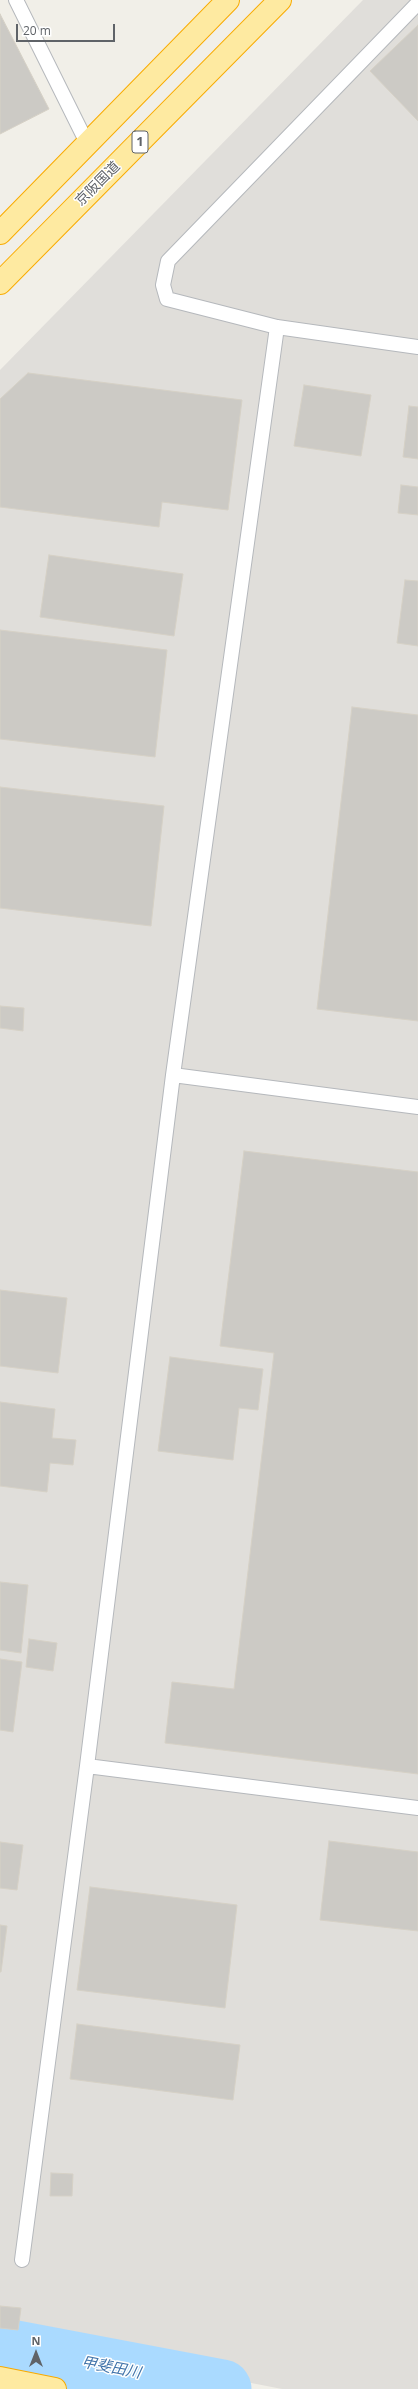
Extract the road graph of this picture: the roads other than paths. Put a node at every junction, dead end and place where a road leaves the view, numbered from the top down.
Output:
1 (16, 0) edge
2 (228, 0) edge
3 (280, 0) edge
4 (418, 3) edge
5 (87, 143) junction
6 (0, 233) edge
7 (0, 283) edge
8 (277, 327) junction
9 (418, 347) edge
10 (173, 1075) junction
11 (418, 1107) edge
12 (87, 1766) junction
13 (418, 1808) edge
14 (22, 2260) dead end
15 (0, 2378) edge
16 (55, 2389) edge

1 - 5 lane
2 - 5 highway
3 - 7 highway, 京阪国道 / 1
4 - 8 lane
5 - 6 highway
8 - 9 lane
8 - 10 lane
10 - 11 lane
10 - 12 lane
12 - 13 lane
12 - 14 lane
15 - 16 highway

